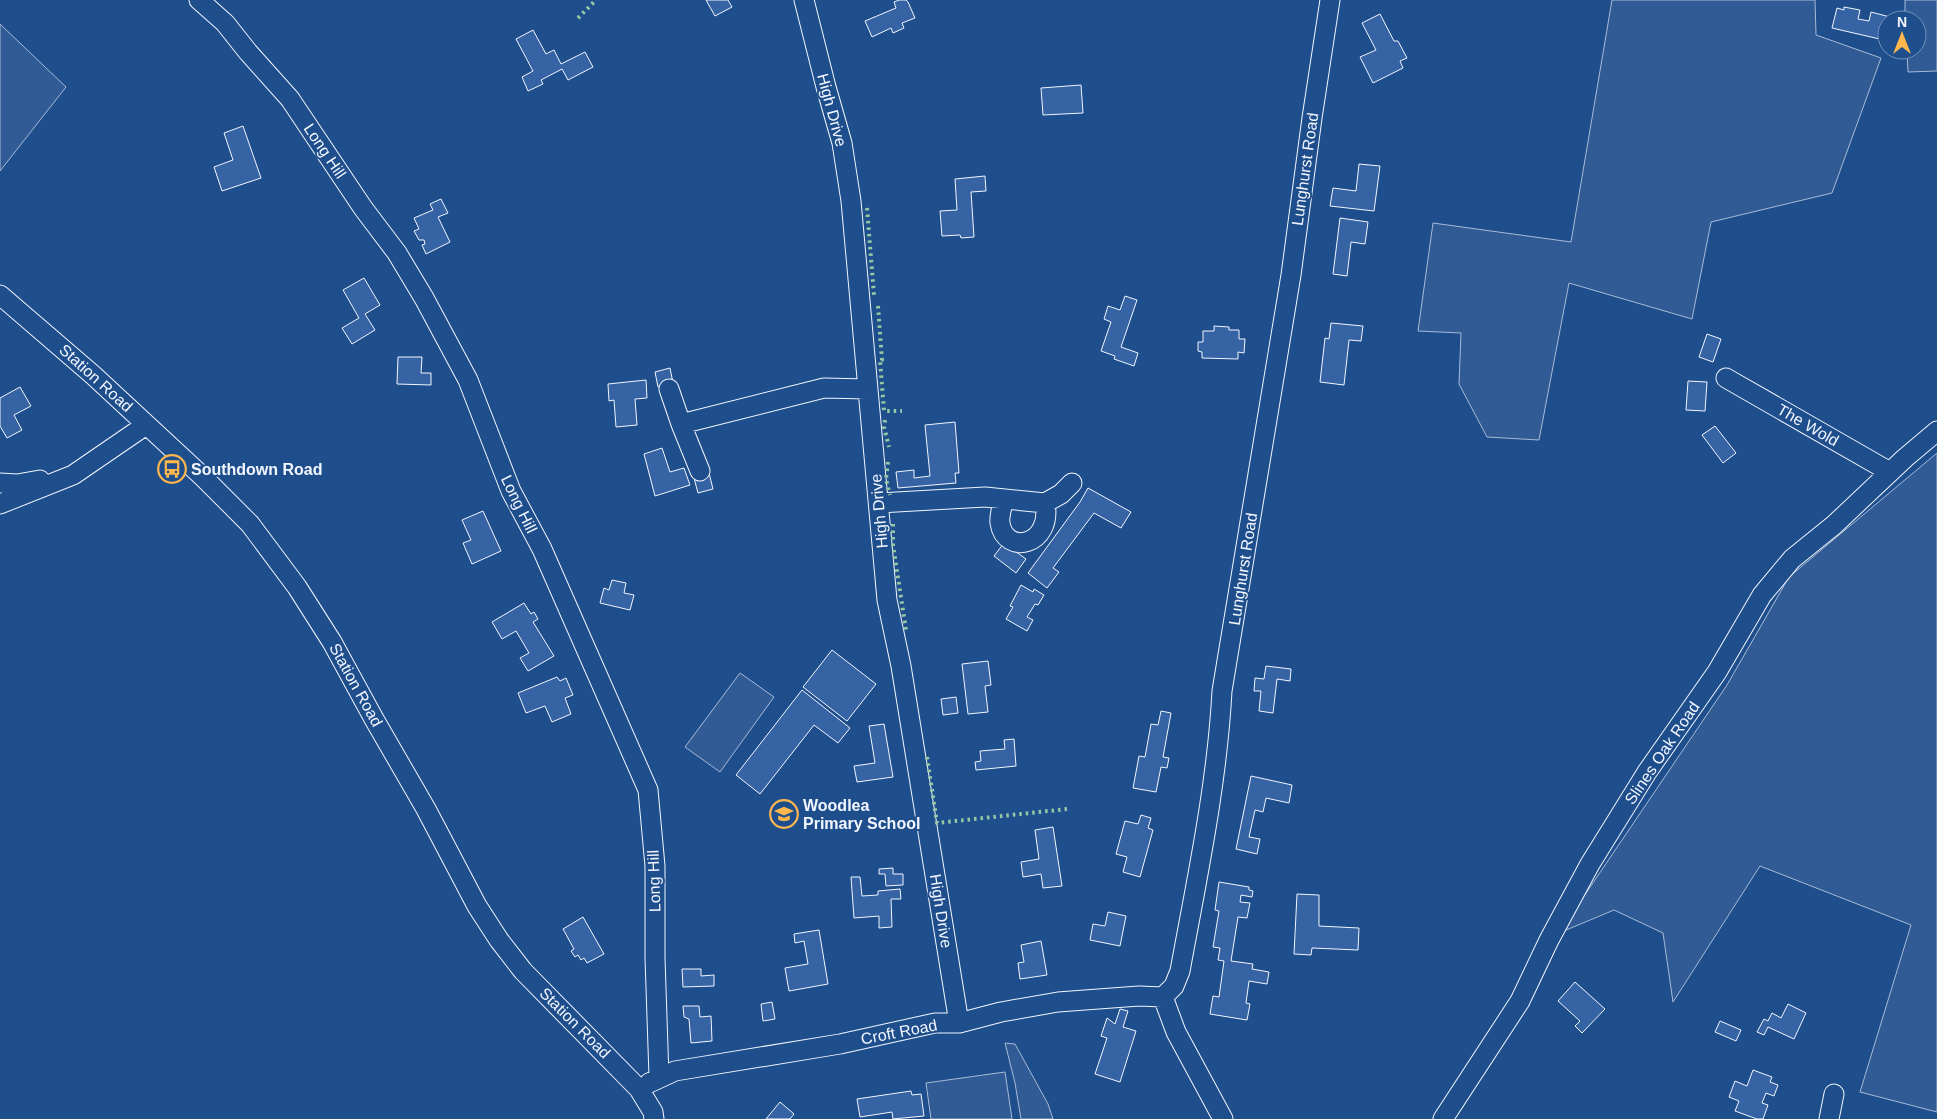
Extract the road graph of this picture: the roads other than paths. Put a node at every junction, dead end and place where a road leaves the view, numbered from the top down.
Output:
1 (199, 0) edge
2 (804, 0) edge
3 (1330, 0) edge
4 (0, 295) edge
5 (1726, 378) dead end
6 (868, 389) junction
7 (670, 390) dead end
8 (146, 424) junction
9 (681, 424) junction
10 (1937, 431) edge
11 (700, 471) dead end
12 (1890, 472) junction
13 (73, 475) junction
14 (0, 483) edge
15 (1072, 483) dead end
16 (1004, 500) junction
17 (879, 503) junction
18 (1045, 503) junction
19 (0, 504) edge
20 (1163, 997) junction
21 (959, 1023) junction
22 (659, 1077) junction
23 (639, 1089) junction
24 (1834, 1094) dead end
25 (654, 1119) edge
26 (1223, 1119) edge
27 (1443, 1119) edge
28 (1829, 1119) edge

1 - 22 street, Long Hill
2 - 6 street, High Drive
3 - 20 street, Lunghurst Road
4 - 8 street, Station Road
5 - 12 street, The Wold
6 - 9 street
6 - 17 street, High Drive
7 - 9 street
8 - 13 street
8 - 23 street, Station Road
9 - 11 street
10 - 12 street, Slines Oak Road
12 - 27 street, Slines Oak Road
13 - 14 street
13 - 19 street
15 - 18 street
16 - 17 street
16 - 18 street
16 - 18 street
17 - 21 street, High Drive
20 - 21 street, Croft Road
20 - 26 street
21 - 22 street, Croft Road
22 - 23 street, Croft Road
23 - 25 street, Station Road
24 - 28 street

